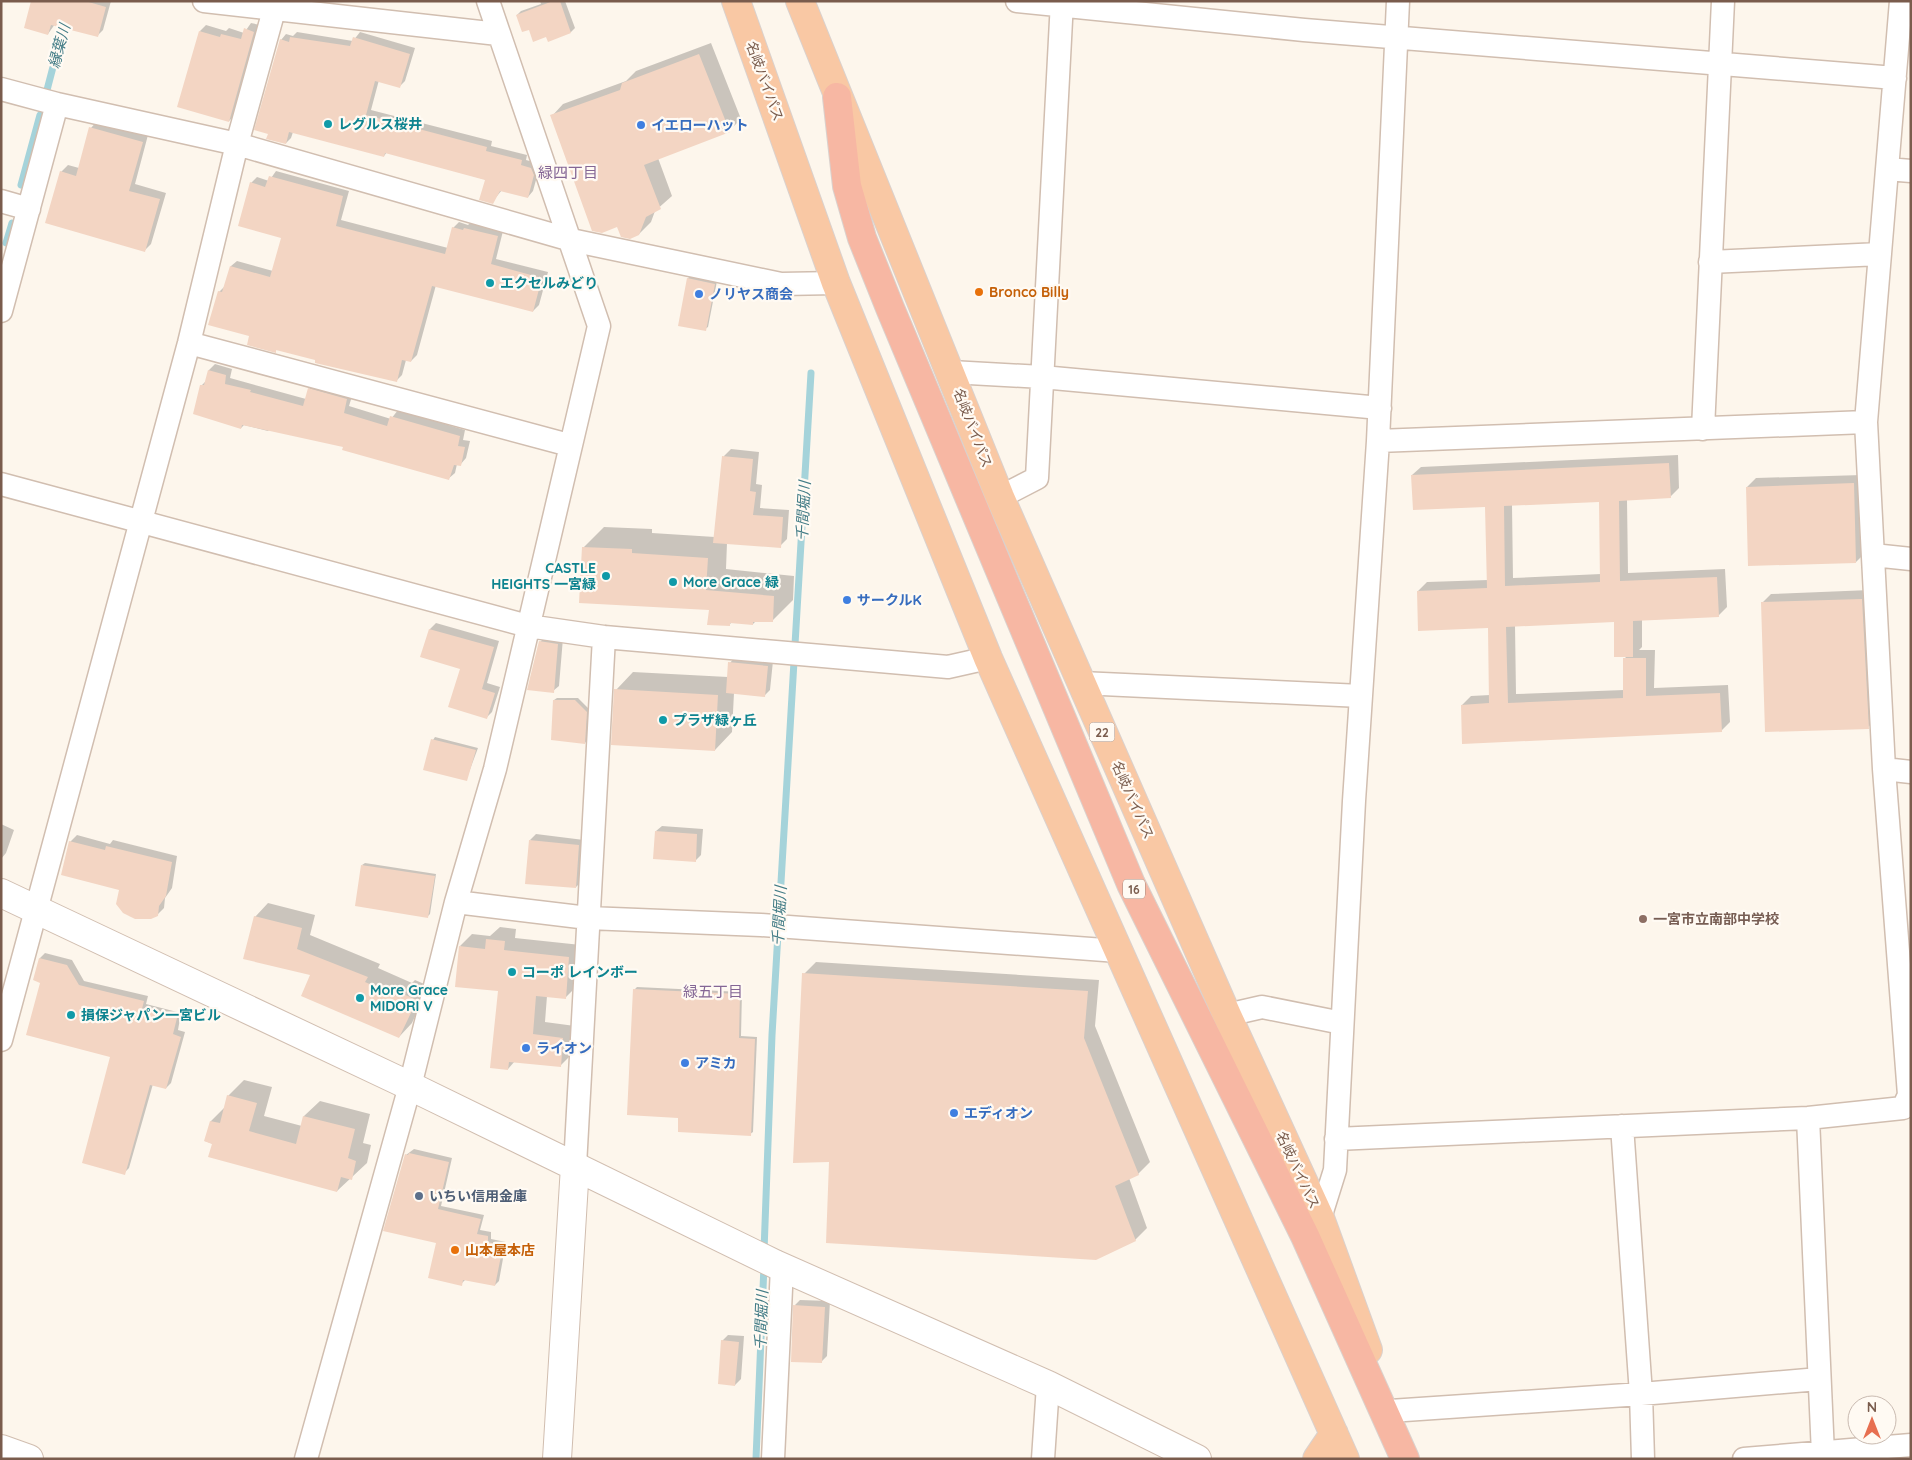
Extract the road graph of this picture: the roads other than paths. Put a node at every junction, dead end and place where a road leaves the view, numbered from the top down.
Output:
1 (204, 1) edge
2 (488, 1) edge
3 (736, 1) edge
4 (800, 1) edge
5 (1018, 1) edge
6 (1398, 1) edge
7 (1723, 1) edge
8 (1901, 1) edge
9 (1062, 4) edge
10 (274, 10) junction
11 (498, 34) junction
12 (1396, 37) junction
13 (1719, 63) junction
14 (1895, 78) junction
15 (1, 89) edge
16 (837, 97) junction
17 (57, 104) junction
18 (236, 144) junction
19 (1887, 169) junction
20 (1911, 171) edge
21 (1, 201) edge
22 (29, 209) junction
23 (571, 240) junction
24 (1880, 254) junction
25 (1710, 262) junction
26 (7, 264) edge
27 (836, 283) junction
28 (1, 311) edge
29 (189, 343) junction
30 (951, 372) junction
31 (1042, 377) junction
32 (1380, 408) junction
33 (1866, 422) junction
34 (1704, 429) junction
35 (1378, 441) junction
36 (569, 445) junction
37 (1, 484) edge
38 (1000, 497) junction
39 (140, 520) junction
40 (1873, 555) junction
41 (1911, 559) edge
42 (528, 626) junction
43 (604, 637) junction
44 (988, 658) junction
45 (1081, 683) junction
46 (1360, 696) junction
47 (1884, 769) junction
48 (1911, 772) edge
49 (1, 894) edge
50 (456, 902) junction
51 (38, 911) junction
52 (588, 918) junction
53 (1118, 951) junction
54 (1904, 960) edge
55 (1227, 1015) junction
56 (1342, 1023) junction
57 (1, 1040) edge
58 (410, 1086) junction
59 (1808, 1118) junction
60 (1622, 1126) junction
61 (1336, 1139) junction
62 (575, 1166) junction
63 (1320, 1218) junction
64 (770, 1261) junction
65 (1819, 1379) junction
66 (1048, 1385) junction
67 (1641, 1394) junction
68 (1390, 1411) junction
69 (1334, 1434) junction
70 (1911, 1445) edge
71 (1, 1448) edge
72 (1823, 1454) junction
73 (29, 1459) edge
74 (306, 1459) edge
75 (557, 1459) edge
76 (773, 1459) edge
77 (1043, 1459) edge
78 (1197, 1459) edge
79 (1317, 1459) edge
80 (1345, 1459) edge
81 (1405, 1459) edge
82 (1412, 1459) edge
83 (1643, 1459) edge
84 (1744, 1459) edge

1 - 10 street
2 - 11 street
3 - 27 highway, 名岐バイパス
4 - 16 highway, 名岐バイパス / 22
5 - 9 street
6 - 12 street
7 - 13 street
8 - 14 street
9 - 12 street
9 - 31 street
10 - 11 street
10 - 18 street
11 - 23 street
12 - 13 street
12 - 32 street
13 - 14 street
13 - 25 street
14 - 19 street
15 - 17 street
16 - 30 highway, 名岐バイパス / 22
16 - 81 highway, 16
17 - 18 street
17 - 22 street
18 - 23 street
18 - 29 street
19 - 20 street
19 - 24 street
21 - 22 street
22 - 26 street
23 - 27 street
23 - 36 street
24 - 25 street
24 - 33 street
25 - 34 street
26 - 28 street
27 - 44 highway, 名岐バイパス
29 - 36 street
29 - 39 street
30 - 31 street
30 - 38 highway, 名岐バイパス / 22
31 - 32 street
31 - 38 street
32 - 35 street
33 - 34 street
33 - 40 street
34 - 35 street
35 - 46 street
36 - 42 street
37 - 39 street
38 - 45 highway, 名岐バイパス / 22
39 - 42 street
39 - 51 street
40 - 41 street
40 - 47 street
42 - 43 street
42 - 50 street
43 - 44 street
43 - 52 street
44 - 53 highway, 名岐バイパス
45 - 46 street
45 - 55 highway, 名岐バイパス / 22
46 - 56 street
47 - 48 street
47 - 54 street
49 - 51 street
50 - 52 street
50 - 58 street
51 - 57 street
51 - 58 street
52 - 53 street
52 - 62 street
53 - 69 highway, 名岐バイパス
54 - 59 street
55 - 56 street
55 - 63 highway, 名岐バイパス / 22
56 - 61 street
58 - 62 street
58 - 74 street
59 - 60 street
59 - 65 street
60 - 61 street
60 - 67 street
61 - 63 street
62 - 64 street
62 - 75 street
63 - 68 highway, 名岐バイパス / 22
64 - 66 street
64 - 76 street
65 - 67 street
65 - 72 street
66 - 77 street
66 - 78 street
67 - 68 street
67 - 83 street
68 - 82 highway, 名岐バイパス / 22
69 - 79 highway
69 - 80 highway, 名岐バイパス
70 - 72 street
71 - 73 street
72 - 84 street

